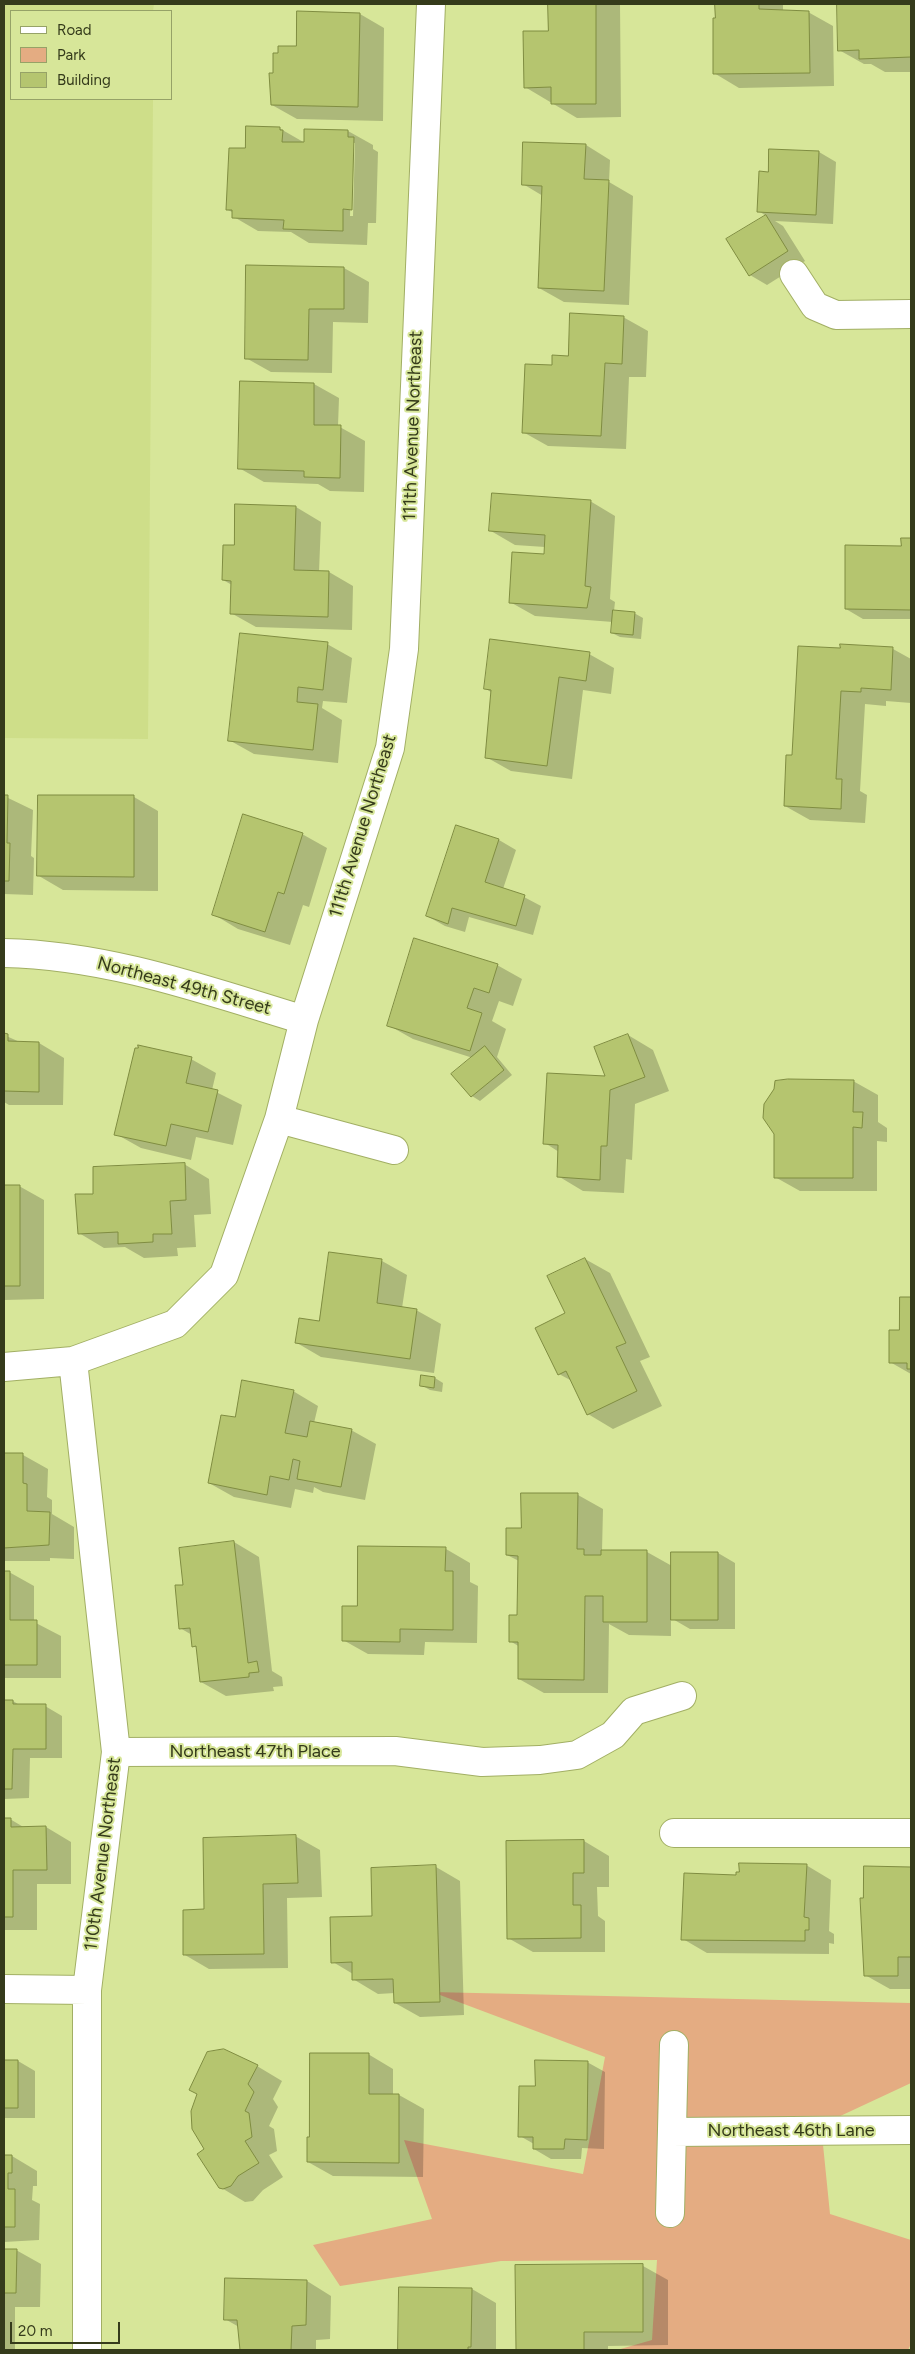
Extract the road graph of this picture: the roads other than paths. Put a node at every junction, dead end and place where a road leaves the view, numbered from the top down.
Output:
1 (430, 4) edge
2 (794, 274) dead end
3 (911, 314) edge
4 (4, 954) edge
5 (304, 1020) junction
6 (279, 1119) junction
7 (394, 1150) dead end
8 (73, 1361) junction
9 (4, 1367) edge
10 (682, 1696) dead end
11 (116, 1752) junction
12 (674, 1833) dead end
13 (911, 1833) edge
14 (4, 1989) edge
15 (87, 1990) junction
16 (674, 2045) dead end
17 (911, 2130) edge
18 (672, 2132) junction
19 (670, 2213) dead end
20 (87, 2350) edge

1 - 5 street, 111th Avenue Northeast
2 - 3 street
4 - 5 street, Northeast 49th Street
5 - 6 street, 111th Avenue Northeast
6 - 7 street
6 - 8 street, 111th Avenue Northeast
8 - 9 street, 111th Avenue Northeast
8 - 11 street, 110th Avenue Northeast
10 - 11 street, Northeast 47th Place
11 - 15 street, 110th Avenue Northeast
12 - 13 street
14 - 15 street
15 - 20 street, 110th Avenue Northeast
16 - 18 street
17 - 18 street, Northeast 46th Lane
18 - 19 street

